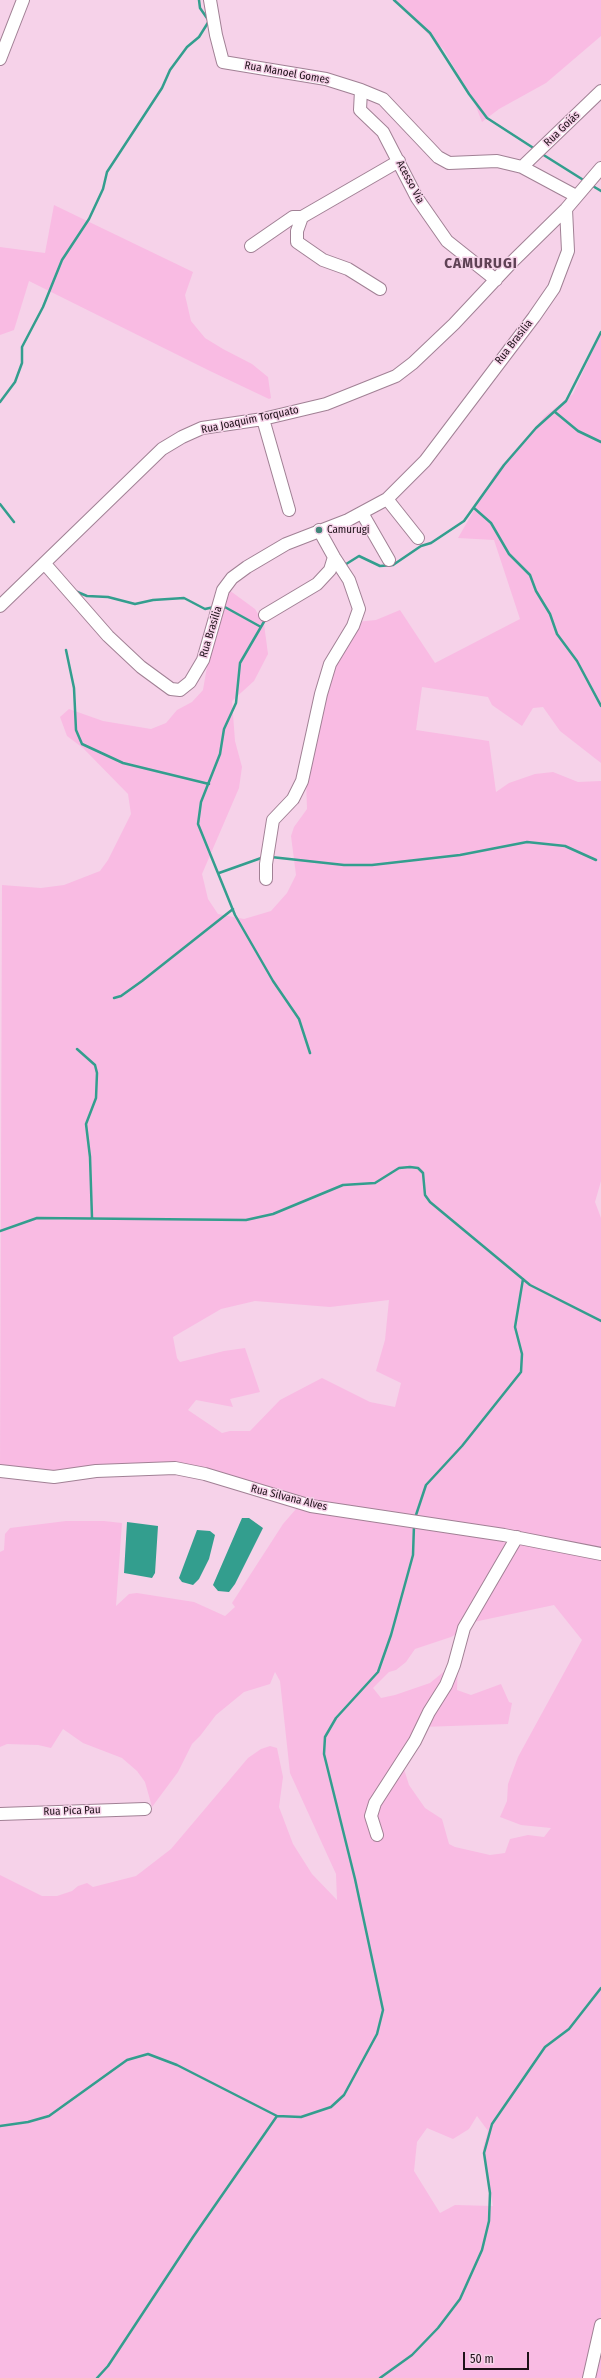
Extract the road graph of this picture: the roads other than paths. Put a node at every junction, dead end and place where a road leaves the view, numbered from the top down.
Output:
1 (23, 0) edge
2 (210, 0) edge
3 (0, 59) edge
4 (361, 90) junction
5 (601, 91) edge
6 (399, 161) junction
7 (522, 166) junction
8 (601, 168) edge
9 (576, 196) junction
10 (566, 209) junction
11 (302, 217) junction
12 (251, 246) dead end
13 (496, 280) junction
14 (380, 289) dead end
15 (263, 419) junction
16 (386, 499) junction
17 (289, 510) dead end
18 (362, 513) junction
19 (320, 530) junction
20 (418, 538) dead end
21 (334, 557) junction
22 (389, 560) dead end
23 (45, 564) junction
24 (0, 606) edge
25 (265, 615) dead end
26 (266, 879) dead end
27 (0, 1471) edge
28 (517, 1537) junction
29 (601, 1554) edge
30 (145, 1809) dead end
31 (0, 1814) edge
32 (376, 1835) dead end
33 (601, 2324) edge
34 (589, 2378) edge

1 - 3 street
2 - 4 street, Rua Manoel Gomes
4 - 6 street, Acesso Via
4 - 7 street, Rua Manoel Gomes
5 - 7 street, Rua Goiás
6 - 11 street
6 - 13 street, Acesso Via
7 - 9 street, Rua Manoel Gomes
8 - 9 street
9 - 10 street
10 - 13 street, Rua Joaquim Torquato
10 - 16 street, Rua Brasília
11 - 12 street
11 - 14 street
13 - 15 street, Rua Joaquim Torquato
15 - 17 street
15 - 23 street, Rua Joaquim Torquato
16 - 18 street, Rua Brasília
16 - 20 street
18 - 19 street, Rua Brasília
18 - 22 street
19 - 21 street
19 - 23 street, Rua Brasília
21 - 25 street
21 - 26 street
23 - 24 street, Rua Joaquim Torquato
27 - 28 street, Rua Silvana Alves
28 - 29 street, Rua Silvana Alves
28 - 32 street
30 - 31 street, Rua Pica Pau
33 - 34 street

